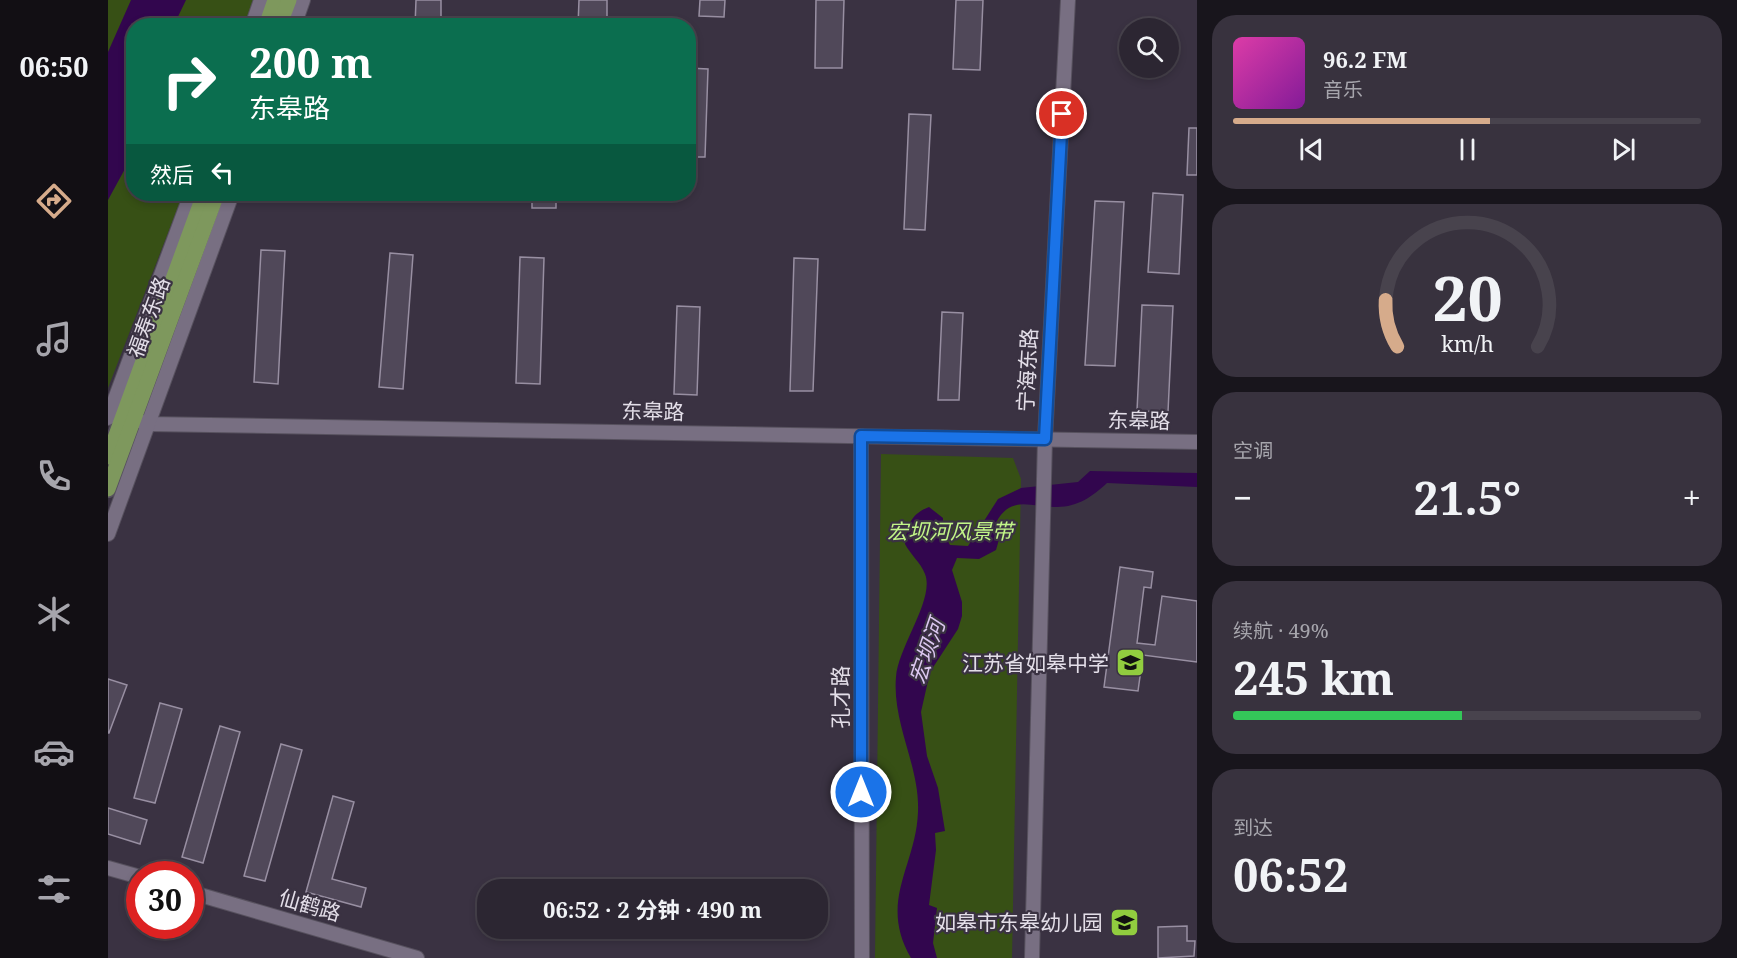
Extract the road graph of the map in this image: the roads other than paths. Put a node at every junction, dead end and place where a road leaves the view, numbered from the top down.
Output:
1 (261, 0) edge
2 (275, 0) edge
3 (289, 0) edge
4 (303, 0) edge
5 (1068, 0) edge
6 (255, 18) edge
7 (269, 18) edge
8 (282, 18) edge
9 (297, 18) edge
10 (189, 201) edge
11 (202, 201) edge
12 (214, 201) edge
13 (229, 201) edge
14 (124, 418) edge
15 (861, 436) junction
16 (1045, 439) junction
17 (1197, 442) edge
18 (108, 457) edge
19 (108, 489) edge
20 (108, 534) edge
21 (108, 868) edge
22 (126, 873) edge
23 (204, 896) edge
24 (417, 958) edge
25 (862, 958) edge
26 (1032, 958) edge

1 - 6 street
2 - 7 main road
3 - 8 main road
4 - 9 street
5 - 16 street, 宁海东路
10 - 14 street
11 - 14 main road, 福寿东路
12 - 14 main road, 福寿东路
13 - 14 street
14 - 15 street, 东皋路
14 - 18 main road, 福寿东路
14 - 19 main road, 福寿东路
14 - 20 street
15 - 16 street, 东皋路
15 - 25 street, 孔才路
16 - 17 street, 东皋路
16 - 26 street, 宁海东路
21 - 22 street
23 - 24 street, 仙鹤路

